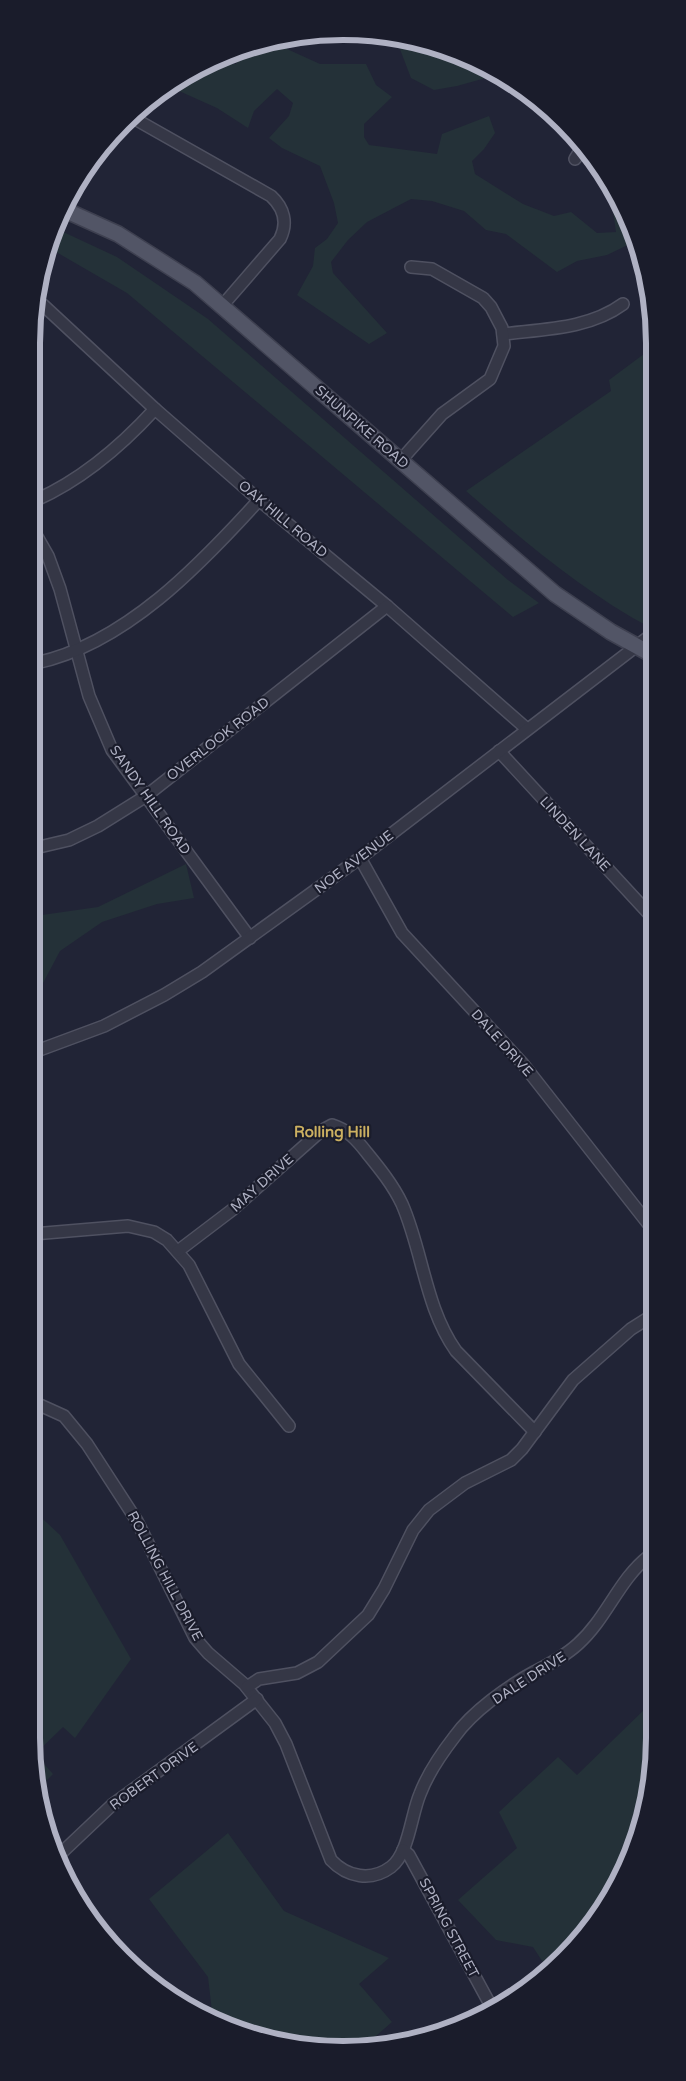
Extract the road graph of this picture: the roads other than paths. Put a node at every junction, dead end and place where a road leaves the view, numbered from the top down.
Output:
1 (138, 120) edge
2 (579, 153) edge
3 (575, 159) dead end
4 (70, 211) edge
5 (411, 267) dead end
6 (623, 304) dead end
7 (43, 305) dead end
8 (222, 306) junction
9 (503, 334) junction
10 (155, 409) junction
11 (401, 460) junction
12 (40, 498) edge
13 (259, 500) junction
14 (40, 542) edge
15 (387, 606) junction
16 (646, 638) edge
17 (636, 646) junction
18 (76, 651) junction
19 (646, 651) edge
20 (40, 663) edge
21 (527, 729) junction
22 (499, 751) junction
23 (146, 796) junction
24 (40, 847) edge
25 (360, 858) junction
26 (646, 911) edge
27 (250, 938) junction
28 (40, 1050) edge
29 (646, 1221) edge
30 (40, 1233) edge
31 (178, 1251) junction
32 (646, 1320) edge
33 (40, 1405) edge
34 (289, 1426) dead end
35 (535, 1432) junction
36 (646, 1559) edge
37 (246, 1687) junction
38 (257, 1700) junction
39 (403, 1850) junction
40 (62, 1852) edge
41 (489, 2003) edge

1 - 8 street
2 - 3 street
4 - 8 main road, SHUNPIKE ROAD
5 - 9 street
6 - 9 street
7 - 10 street, OAK HILL ROAD
8 - 11 main road, SHUNPIKE ROAD
9 - 11 street
10 - 12 street
10 - 13 street, OAK HILL ROAD
11 - 17 main road, SHUNPIKE ROAD
13 - 15 street, OAK HILL ROAD
13 - 18 street
14 - 18 street, SANDY HILL ROAD
15 - 21 street, OAK HILL ROAD
15 - 23 street, OVERLOOK ROAD
16 - 17 street, NOE AVENUE
17 - 19 main road, SHUNPIKE ROAD
17 - 21 street, NOE AVENUE
18 - 20 street
18 - 23 street, SANDY HILL ROAD
21 - 22 street, NOE AVENUE
22 - 25 street, NOE AVENUE
22 - 26 street, LINDEN LANE
23 - 24 street, OVERLOOK ROAD
23 - 27 street, SANDY HILL ROAD
25 - 27 street, NOE AVENUE
25 - 29 street, DALE DRIVE
27 - 28 street, NOE AVENUE
30 - 31 street
31 - 34 street
31 - 35 street, MAY DRIVE
32 - 35 street
33 - 37 street, ROLLING HILL DRIVE
35 - 37 street
36 - 39 street, DALE DRIVE
37 - 38 street, DALE DRIVE
38 - 39 street, DALE DRIVE
38 - 40 street, ROBERT DRIVE
39 - 41 street, SPRING STREET

